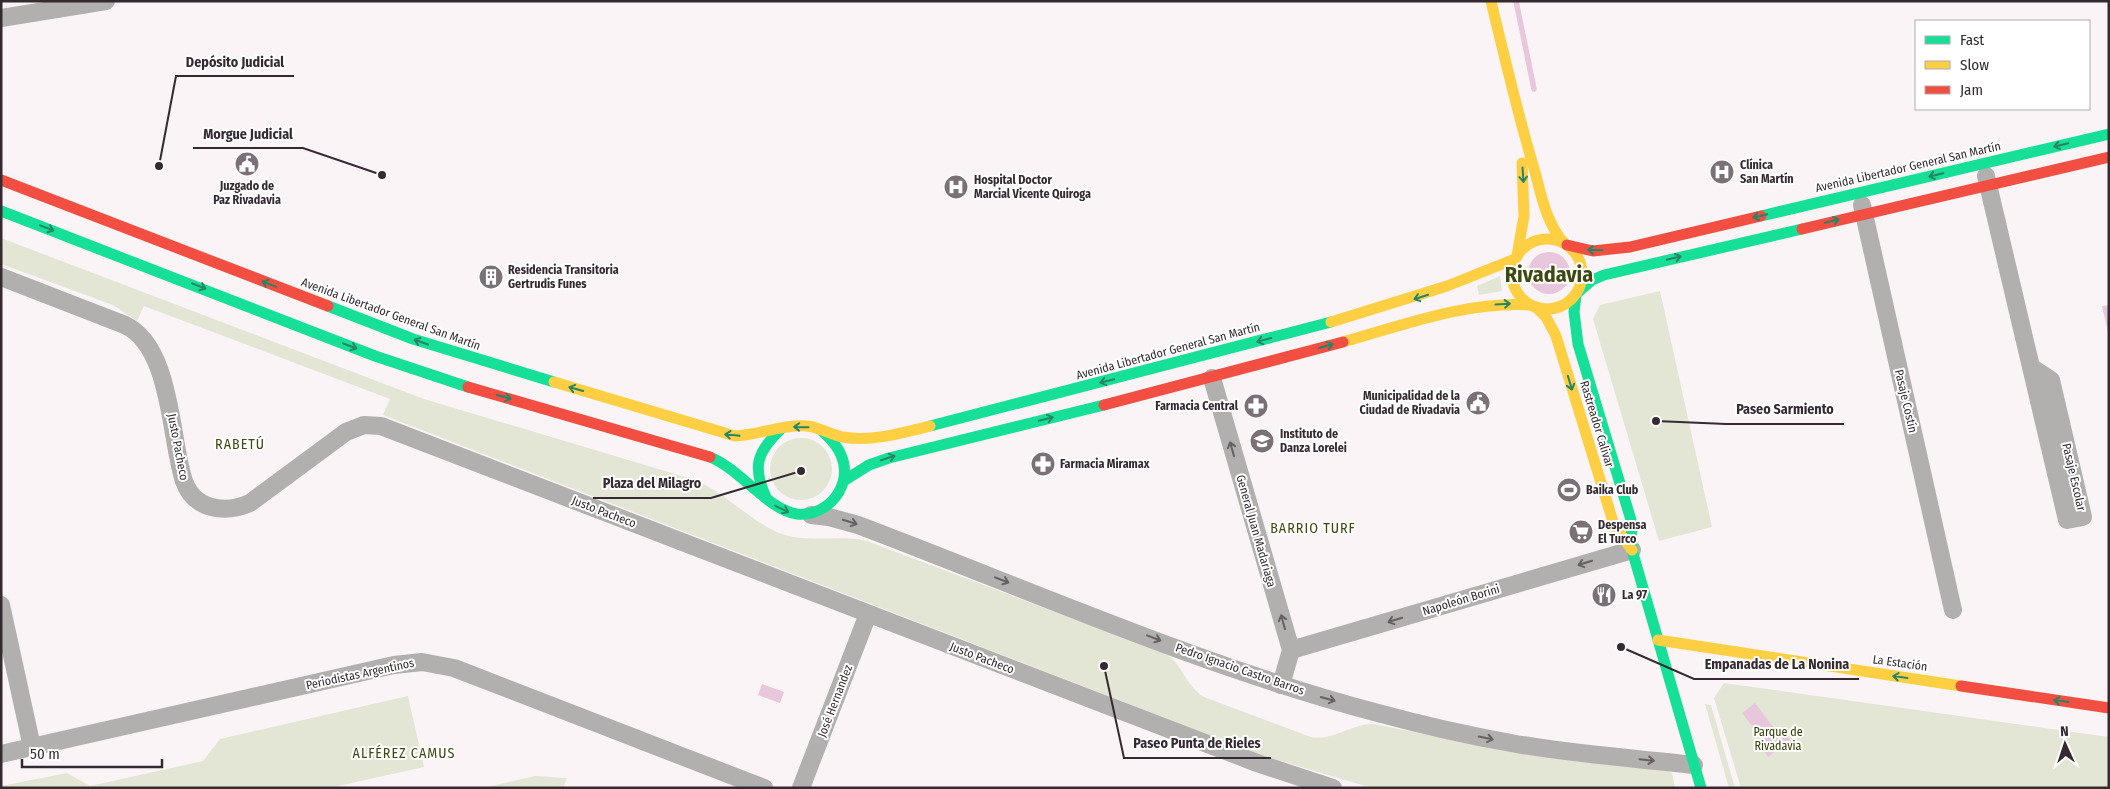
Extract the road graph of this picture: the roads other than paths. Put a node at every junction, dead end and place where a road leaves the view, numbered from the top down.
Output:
1 (106, 1) edge
2 (1491, 1) edge
3 (1, 18) edge
4 (1516, 109) junction
5 (2109, 134) edge
6 (2109, 157) edge
7 (1983, 164) junction
8 (1, 180) edge
9 (1988, 185) junction
10 (1858, 193) junction
11 (1, 211) edge
12 (1864, 214) junction
13 (1565, 244) junction
14 (1516, 257) junction
15 (1, 277) edge
16 (1576, 294) junction
17 (1534, 306) junction
18 (2031, 367) junction
19 (1212, 378) junction
20 (780, 430) junction
21 (822, 431) junction
22 (845, 480) junction
23 (766, 497) junction
24 (802, 514) junction
25 (1632, 550) junction
26 (1, 604) edge
27 (1953, 610) dead end
28 (868, 614) junction
29 (1658, 640) junction
30 (1291, 650) junction
31 (1282, 685) junction
32 (2109, 708) edge
33 (32, 747) junction
34 (1, 754) edge
35 (1694, 765) junction
36 (764, 788) edge
37 (801, 788) edge
38 (1333, 788) edge
39 (1701, 788) edge

1 - 3 street
2 - 4 main road
4 - 13 main road
4 -> 14 main road
5 -> 7 main road, Avenida Libertador General San Martín
6 - 9 main road
7 - 9 street, Pasaje Escolar
7 -> 10 main road, Avenida Libertador General San Martín
20 -> 8 main road, Avenida Libertador General San Martín
9 - 12 main road
9 - 18 street, Pasaje Escolar
10 - 12 street, Pasaje Costín
10 -> 13 main road, Avenida Libertador General San Martín
11 -> 23 main road
16 -> 12 main road
12 - 27 street, Pasaje Costín
13 - 14 main road
13 - 16 main road
14 - 17 main road
14 -> 21 main road, Avenida Libertador General San Martín
15 - 28 street, Justo Pacheco
16 - 17 main road
16 - 25 main road, Rastreador Calivar
19 -> 17 main road
17 -> 25 main road, Rastreador Calivar
18 - 18 street, Pasaje Escolar
22 -> 19 main road
30 -> 19 street, General Juan Madariaga
21 -> 20 main road, Avenida Libertador General San Martín
20 - 23 main road
21 - 22 main road
22 - 24 main road
23 -> 24 main road
24 -> 31 street, Pedro Ignacio Castro Barros
25 - 29 main road, Rastreador Calivar
25 -> 30 street, Napoleón Borini
26 - 33 street
28 - 37 street, José Hernandez
28 - 38 street, Justo Pacheco
32 -> 29 main road, La Estación
29 - 35 main road, Rastreador Calivar
30 - 31 street
31 -> 35 street, Pedro Ignacio Castro Barros
33 - 34 street, Periodistas Argentinos
33 - 36 street, Periodistas Argentinos
35 - 39 main road, Rastreador Calivar

